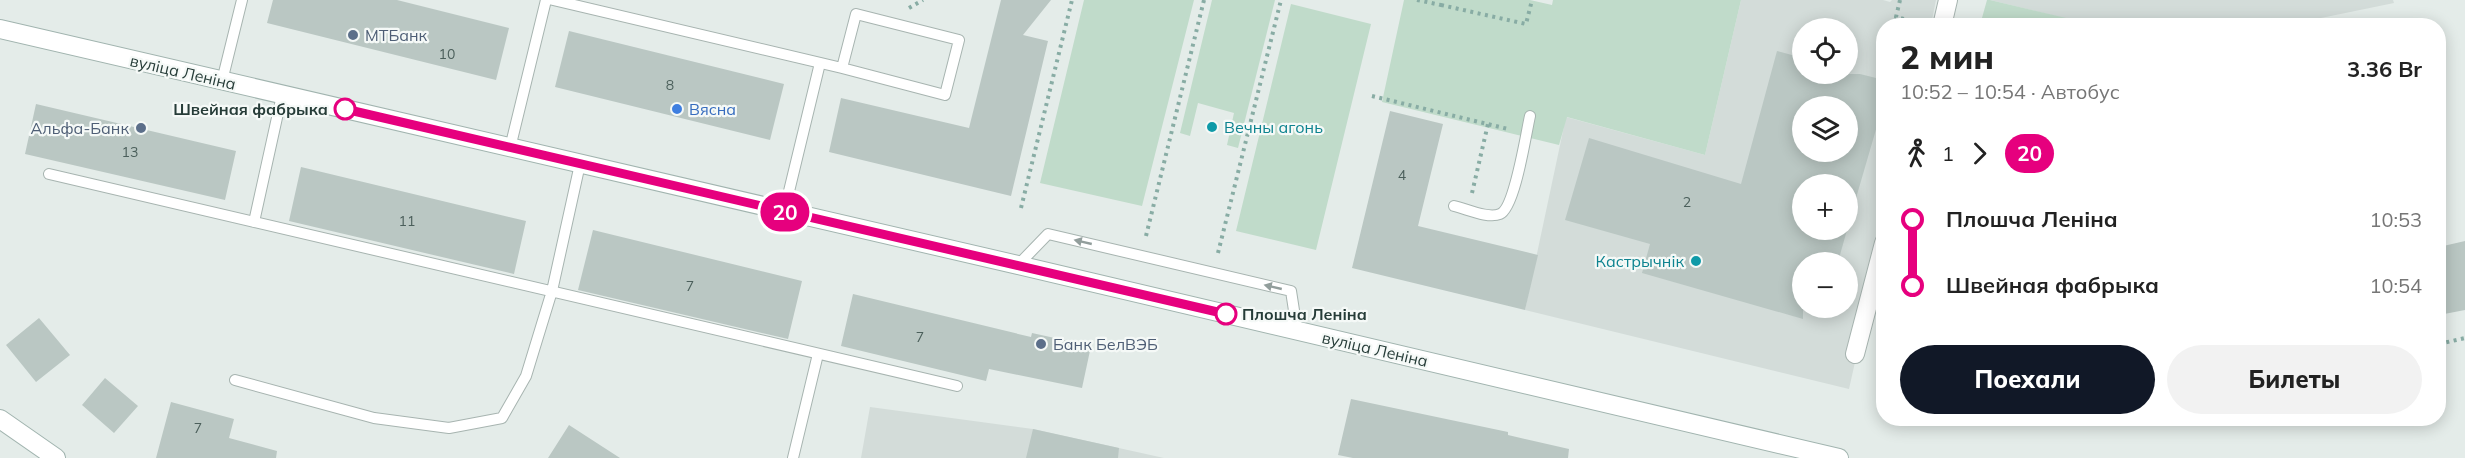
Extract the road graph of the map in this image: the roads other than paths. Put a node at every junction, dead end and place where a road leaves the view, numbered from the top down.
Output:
1 (242, 0) edge
2 (546, 0) edge
3 (553, 0) edge
4 (1948, 0) edge
5 (1944, 18) edge
6 (0, 29) edge
7 (820, 63) junction
8 (842, 68) junction
9 (222, 81) junction
10 (282, 94) junction
11 (1530, 116) dead end
12 (510, 148) junction
13 (580, 164) junction
14 (49, 174) dead end
15 (1454, 206) dead end
16 (784, 212) junction
17 (254, 222) junction
18 (1018, 265) junction
19 (1876, 274) edge
20 (552, 291) junction
21 (1297, 330) junction
22 (818, 354) junction
23 (1855, 354) dead end
24 (235, 380) dead end
25 (957, 386) dead end
26 (0, 419) edge
27 (1832, 457) edge
28 (56, 458) edge
29 (793, 458) edge

1 - 9 lane
2 - 12 lane
3 - 7 lane
4 - 5 main road
6 - 9 main road, вуліца Леніна
7 - 8 lane
7 - 16 lane
8 - 8 lane
9 - 10 main road, вуліца Леніна
10 - 12 main road, вуліца Леніна
10 - 17 lane
11 - 15 lane
12 - 13 main road, вуліца Леніна
13 - 16 main road, вуліца Леніна
13 - 20 lane
14 - 17 lane
16 - 18 main road, вуліца Леніна
17 - 20 lane
18 - 21 main road, вуліца Леніна
21 -> 18 lane
19 - 23 main road
20 - 22 lane
20 - 24 lane
21 - 27 main road, вуліца Леніна
22 - 25 lane
22 - 29 lane
26 - 28 main road

